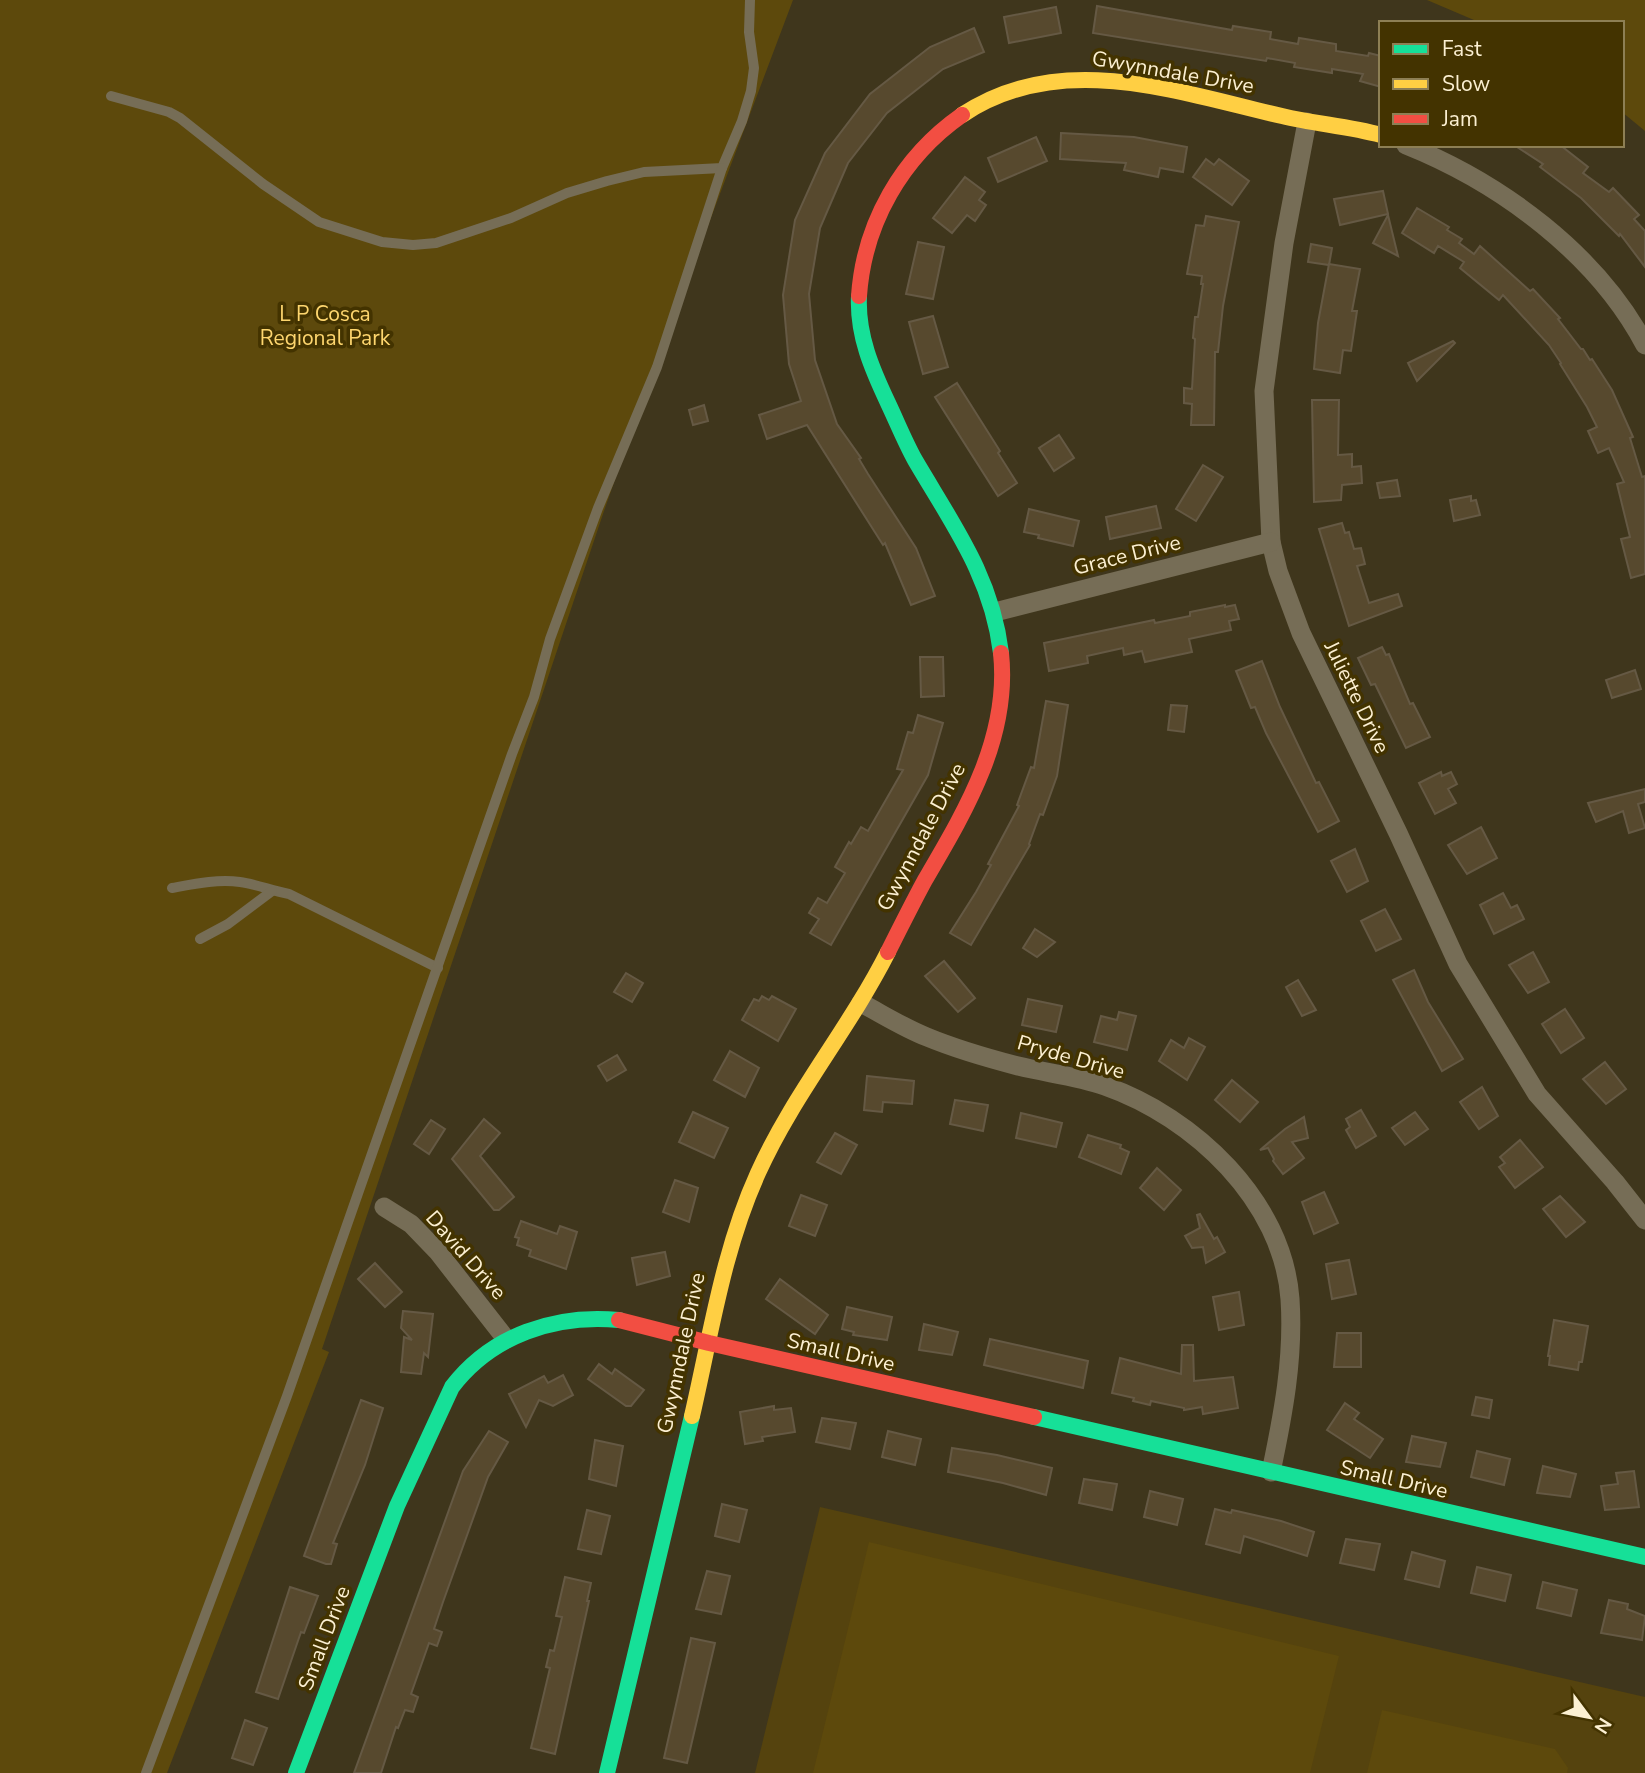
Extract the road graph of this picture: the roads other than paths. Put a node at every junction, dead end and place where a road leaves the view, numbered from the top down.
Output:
1 (750, 0) edge
2 (111, 96) dead end
3 (1307, 122) junction
4 (1379, 135) edge
5 (1410, 147) edge
6 (722, 168) junction
7 (1645, 345) edge
8 (1271, 542) junction
9 (995, 612) junction
10 (172, 888) dead end
11 (272, 891) junction
12 (200, 939) dead end
13 (438, 968) junction
14 (861, 1003) junction
15 (384, 1207) dead end
16 (1645, 1220) edge
17 (506, 1339) junction
18 (709, 1343) junction
19 (1271, 1472) junction
20 (1645, 1557) edge
21 (146, 1773) edge
22 (296, 1773) edge
23 (607, 1773) edge

1 - 6 lane
2 - 6 lane
3 - 4 street, Gwynndale Drive
3 - 8 street, Juliette Drive
3 - 9 street, Gwynndale Drive
5 - 7 street
6 - 13 lane
8 - 9 street, Grace Drive
8 - 16 street, Juliette Drive
9 - 14 street, Gwynndale Drive
10 - 11 lane
11 - 12 lane
11 - 13 lane
13 - 21 lane
14 - 18 street, Gwynndale Drive
14 - 19 street, Pryde Drive
15 - 17 street, David Drive
17 - 18 street, Small Drive
17 - 22 street, Small Drive
18 - 19 street, Small Drive
18 - 23 street, Gwynndale Drive
19 - 20 street, Small Drive

